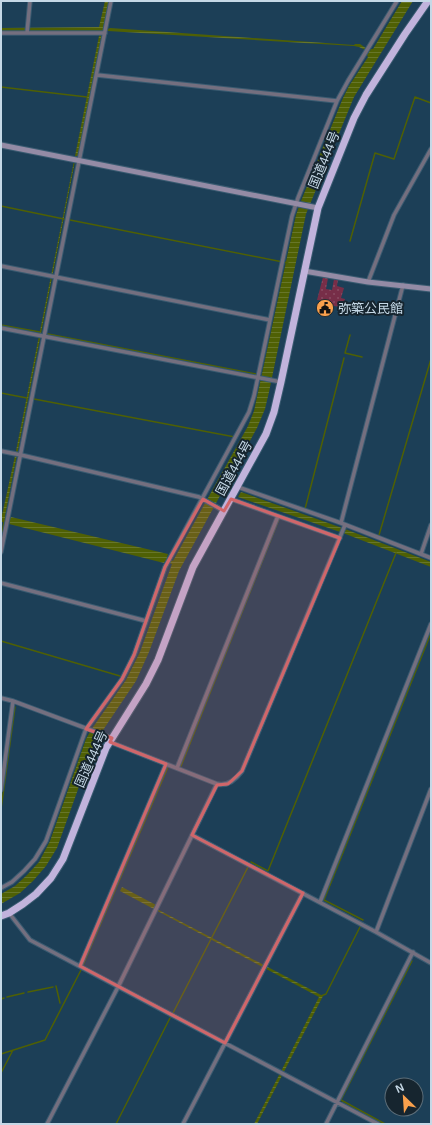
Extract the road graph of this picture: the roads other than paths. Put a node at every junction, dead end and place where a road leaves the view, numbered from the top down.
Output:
1 (30, 1) edge
2 (111, 1) edge
3 (397, 1) edge
4 (425, 2) edge
5 (28, 31) junction
6 (105, 33) junction
7 (1, 34) edge
8 (96, 75) junction
9 (337, 101) junction
10 (1, 144) edge
11 (431, 149) edge
12 (77, 160) junction
13 (297, 202) junction
14 (315, 207) junction
15 (1, 266) edge
16 (304, 271) junction
17 (53, 276) junction
18 (368, 282) junction
19 (404, 286) junction
20 (431, 289) edge
21 (270, 320) junction
22 (1, 328) edge
23 (42, 335) junction
24 (259, 377) junction
25 (277, 381) junction
26 (1, 451) edge
27 (18, 454) junction
28 (237, 488) junction
29 (232, 498) junction
30 (204, 499) junction
31 (221, 509) junction
32 (278, 516) junction
33 (343, 525) junction
34 (431, 525) edge
35 (340, 536) junction
36 (1, 552) edge
37 (421, 554) junction
38 (431, 558) edge
39 (1, 584) edge
40 (146, 621) junction
41 (431, 624) edge
42 (1, 698) edge
43 (13, 701) junction
44 (87, 729) junction
45 (111, 740) junction
46 (166, 764) junction
47 (177, 768) junction
48 (217, 784) junction
49 (431, 789) edge
50 (1, 790) edge
51 (192, 835) junction
52 (1, 888) edge
53 (303, 893) junction
54 (320, 902) junction
55 (9, 913) junction
56 (1, 916) edge
57 (376, 932) junction
58 (413, 952) junction
59 (431, 963) edge
60 (80, 966) junction
61 (118, 987) junction
62 (225, 1043) junction
63 (337, 1102) junction
64 (47, 1124) edge
65 (183, 1124) edge
66 (326, 1124) edge
67 (378, 1124) edge

1 - 5 street
2 - 6 street
3 - 9 street
4 - 14 highway, 国道444号
5 - 6 street
5 - 7 street
6 - 8 street
8 - 9 street
8 - 12 street
9 - 13 street
10 - 12 street
11 - 18 street
12 - 13 street
12 - 17 street
13 - 14 street
13 - 21 street
14 - 16 highway, 国道444号
15 - 17 street
16 - 18 street
16 - 25 highway, 国道444号
17 - 21 street
17 - 23 street
18 - 19 street
19 - 20 street
19 - 33 street
21 - 24 street
22 - 23 street
23 - 24 street
23 - 27 street
24 - 25 street
24 - 30 street
25 - 28 highway, 国道444号
26 - 27 street
27 - 30 street
27 - 36 street
28 - 29 highway, 国道444号
28 - 33 street
29 - 31 highway, 国道444号
29 - 32 street
30 - 31 street
30 - 40 street
31 - 45 highway, 国道444号
32 - 35 street
32 - 47 street
33 - 35 street
33 - 37 street
34 - 37 street
35 - 48 street
37 - 38 street
39 - 40 street
40 - 44 street
41 - 54 street
42 - 43 street
43 - 44 street
43 - 50 street
44 - 45 street
44 - 52 street
45 - 46 street
45 - 55 highway, 国道444号
46 - 47 street
46 - 60 street
47 - 48 street
48 - 51 street
49 - 57 street
51 - 53 street
51 - 61 street
53 - 54 street
53 - 62 street
54 - 57 street
55 - 56 highway, 国道444号
55 - 60 street
57 - 58 street
58 - 59 street
58 - 63 street
60 - 61 street
61 - 62 street
61 - 64 street
62 - 63 street
62 - 65 street
63 - 66 street
63 - 67 street

